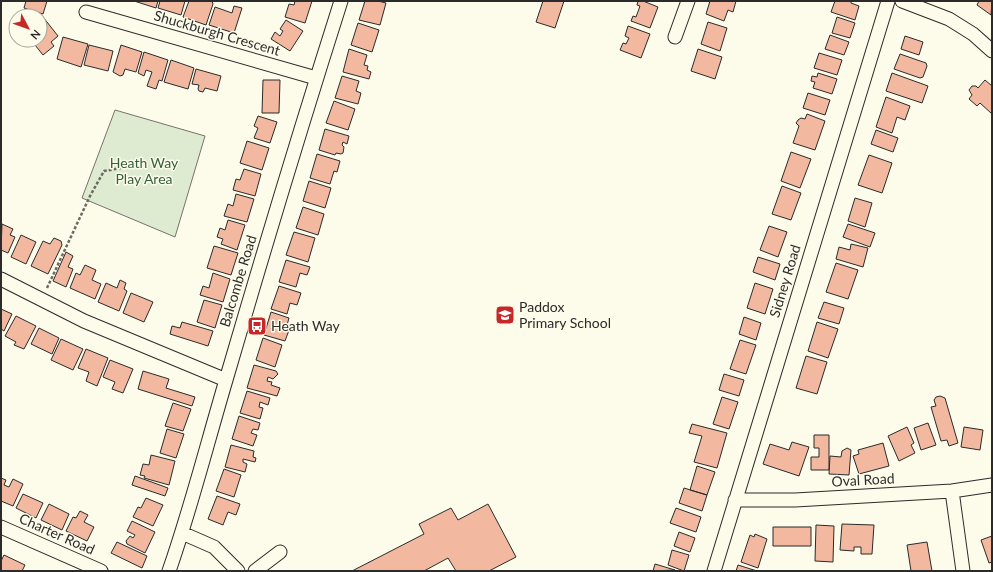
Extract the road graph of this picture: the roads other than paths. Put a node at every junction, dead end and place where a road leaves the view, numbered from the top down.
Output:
1 (340, 1) edge
2 (688, 1) edge
3 (888, 1) edge
4 (902, 1) edge
5 (86, 12) dead end
6 (675, 37) dead end
7 (992, 51) edge
8 (316, 78) junction
9 (1, 279) edge
10 (226, 380) junction
11 (992, 485) edge
12 (952, 491) junction
13 (735, 500) junction
14 (1, 527) edge
15 (182, 533) junction
16 (280, 552) dead end
17 (101, 571) edge
18 (169, 571) edge
19 (238, 571) edge
20 (255, 571) edge
21 (714, 571) edge
22 (963, 571) edge

1 - 8 street, Balcombe Road
2 - 6 street
3 - 13 street, Sidney Road
4 - 7 street
5 - 8 street, Shuckburgh Crescent
8 - 10 street, Balcombe Road
9 - 10 street
10 - 15 street, Balcombe Road
11 - 12 street, Oval Road
12 - 13 street, Oval Road
12 - 22 street
13 - 21 street, Sidney Road
14 - 17 street, Charter Road
15 - 18 street, Balcombe Road
15 - 19 street
16 - 20 street

